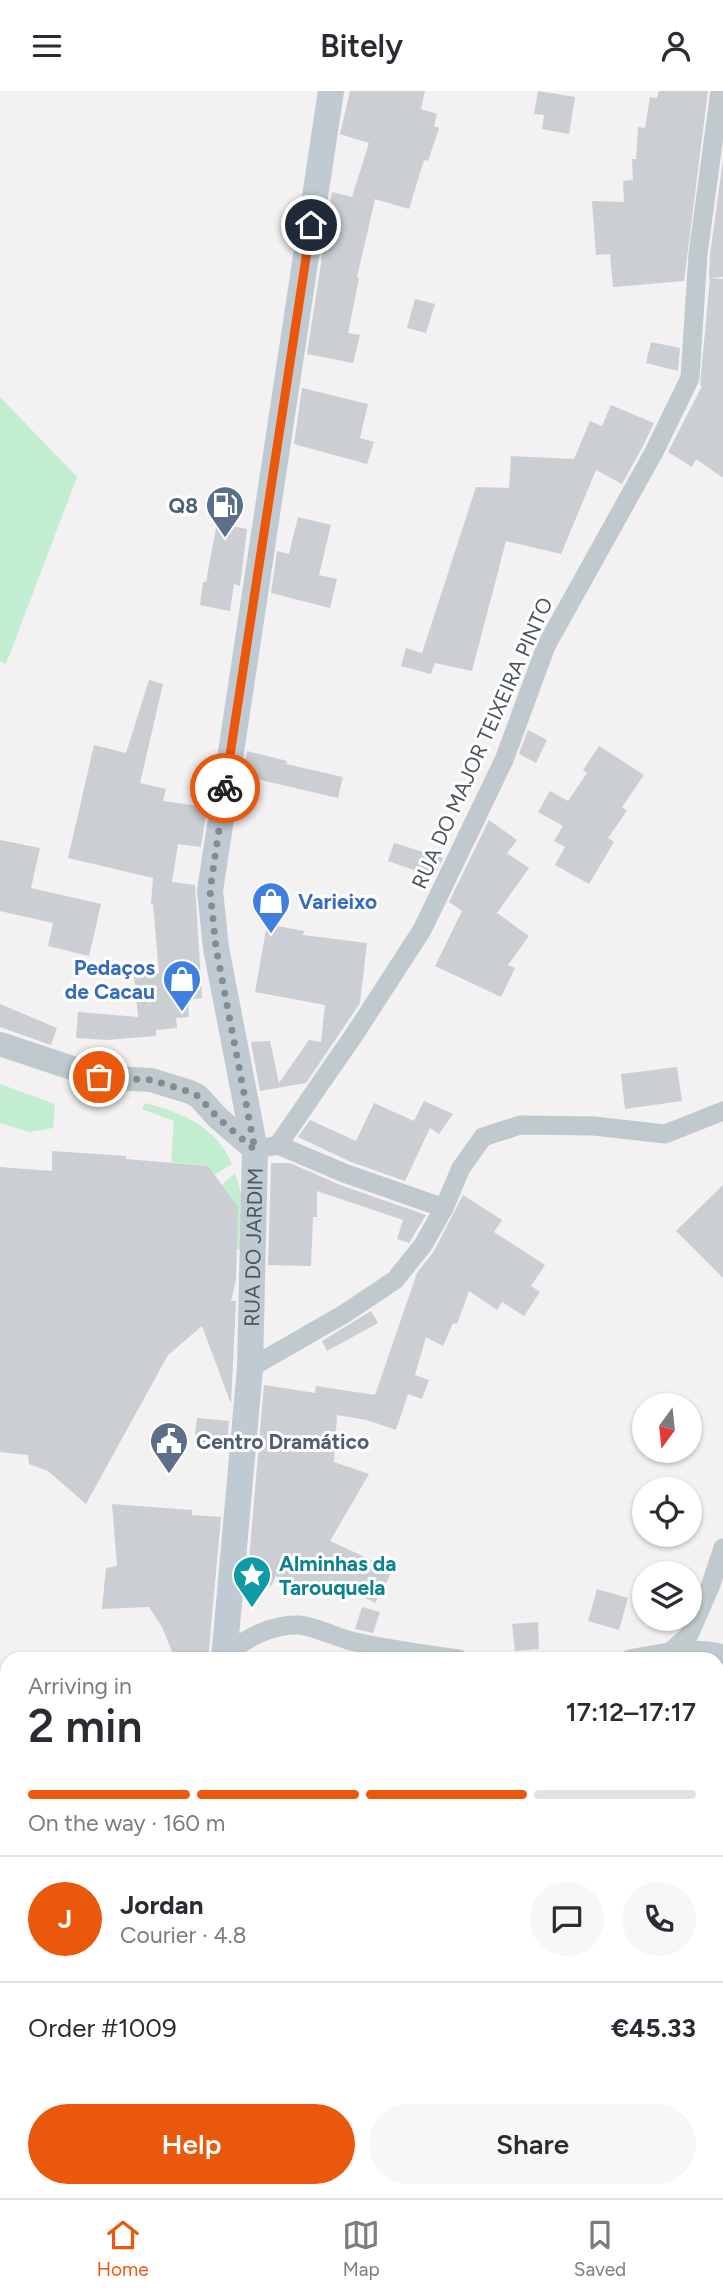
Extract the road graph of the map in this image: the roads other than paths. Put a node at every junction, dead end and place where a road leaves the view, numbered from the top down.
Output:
1 (331, 91) edge
2 (720, 91) edge
3 (0, 1044) edge
4 (723, 1111) edge
5 (266, 1148) junction
6 (444, 1208) junction
7 (250, 1368) junction
8 (723, 1548) edge
9 (224, 1652) edge
10 (230, 1652) edge
11 (408, 1652) edge
12 (670, 1652) joint
13 (718, 1652) edge

1 - 5 main road, RUA DO JARDIM
2 - 5 street, RUA DO MAJOR TEIXEIRA PINTO
3 - 5 street
4 - 6 street
5 - 6 street
5 - 7 main road, RUA DO JARDIM
6 - 7 street
7 - 9 main road, RUA DO JARDIM
8 - 12 street
10 - 11 street
12 - 13 street

